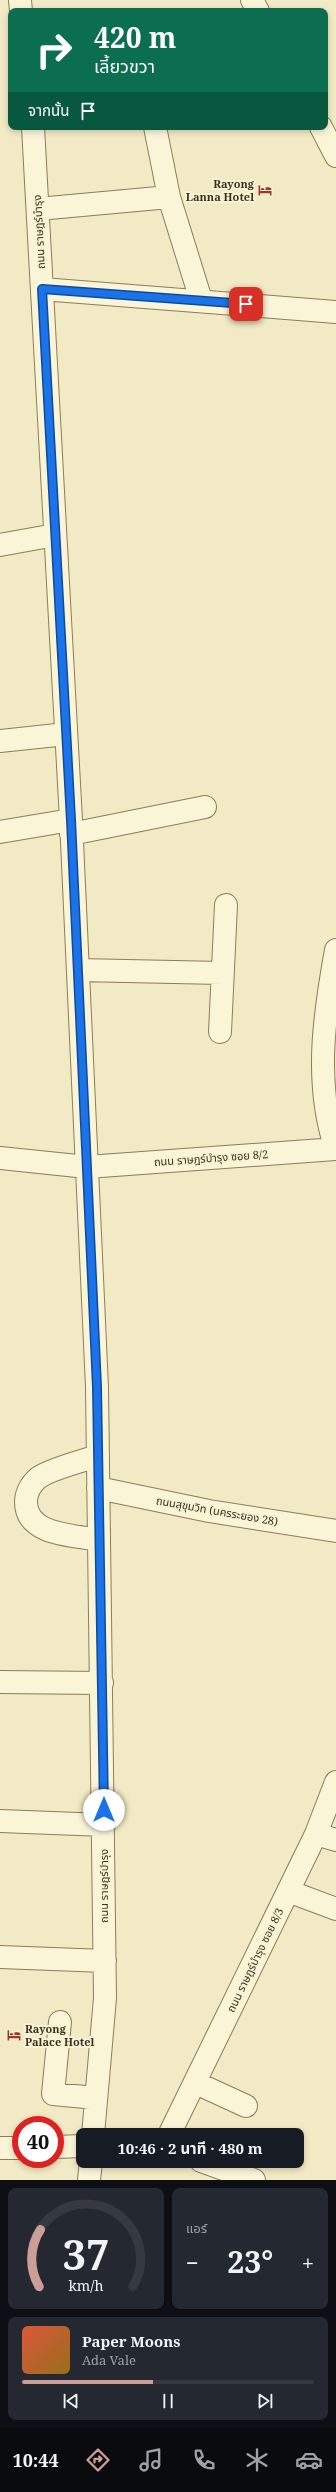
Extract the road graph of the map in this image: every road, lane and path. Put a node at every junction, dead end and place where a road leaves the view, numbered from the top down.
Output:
1 (33, 130) edge
2 (156, 130) edge
3 (322, 130) edge
4 (336, 156) edge
5 (169, 196) junction
6 (38, 209) junction
7 (42, 289) junction
8 (201, 300) junction
9 (336, 312) edge
10 (55, 535) junction
11 (0, 545) edge
12 (66, 734) junction
13 (0, 741) edge
14 (205, 807) dead end
15 (71, 827) junction
16 (0, 832) edge
17 (226, 905) dead end
18 (336, 950) edge
19 (78, 970) junction
20 (222, 973) junction
21 (220, 1032) dead end
22 (336, 1149) edge
23 (0, 1158) edge
24 (87, 1167) junction
25 (98, 1456) junction
26 (98, 1488) junction
27 (336, 1531) edge
28 (99, 1540) junction
29 (0, 1682) edge
30 (102, 1683) junction
31 (336, 1782) edge
32 (0, 1821) edge
33 (104, 1824) junction
34 (326, 1837) edge
35 (288, 1891) junction
36 (336, 1908) edge
37 (0, 1957) edge
38 (104, 1961) junction
39 (60, 2022) dead end
40 (196, 2084) junction
41 (96, 2098) junction
42 (246, 2106) dead end
43 (94, 2128) edge
44 (173, 2128) edge
45 (76, 2146) edge
46 (64, 2147) edge
47 (0, 2148) edge
48 (12, 2148) edge
49 (90, 2168) edge
50 (221, 2168) edge
51 (89, 2180) edge
52 (254, 2180) edge

1 - 6 street, ถนน ราษฎร์บำรุง
2 - 5 street
3 - 4 street
5 - 6 street
5 - 8 street
6 - 7 street, ถนน ราษฎร์บำรุง
7 - 8 street
7 - 10 street, ถนน ราษฎร์บำรุง
8 - 9 street
10 - 11 street
10 - 12 street, ถนน ราษฎร์บำรุง
12 - 13 street
12 - 15 street, ถนน ราษฎร์บำรุง
14 - 15 street
15 - 16 street
15 - 19 street, ถนน ราษฎร์บำรุง
17 - 20 street
18 - 22 street
19 - 20 street
19 - 24 street, ถนน ราษฎร์บำรุง
20 - 21 street
22 - 24 street, ถนน ราษฎร์บำรุง ซอย 8/2
23 - 24 street, ถนน ราษฎร์บำรุง ซอย 8/2
24 - 25 street, ถนน ราษฎร์บำรุง
25 - 26 street, ถนน ราษฎร์บำรุง
25 - 28 street
26 - 27 street, ถนนสุขุมวิท (นครระยอง 28)
26 - 28 street, ถนน ราษฎร์บำรุง
28 - 30 street, ถนน ราษฎร์บำรุง
29 - 30 street
30 - 33 street, ถนน ราษฎร์บำรุง
31 - 34 street, ถนน ราษฎร์บำรุง ซอย 8/3
32 - 33 street
33 - 38 street, ถนน ราษฎร์บำรุง
34 - 35 street, ถนน ราษฎร์บำรุง ซอย 8/3
35 - 36 street
35 - 40 street, ถนน ราษฎร์บำรุง ซอย 8/3
37 - 38 street
38 - 41 street, ถนน ราษฎร์บำรุง
39 - 41 street
40 - 42 street
40 - 44 street, ถนน ราษฎร์บำรุง ซอย 8/3
41 - 43 street, ถนน ราษฎร์บำรุง
45 - 46 street
47 - 48 street
49 - 51 street
50 - 52 street

